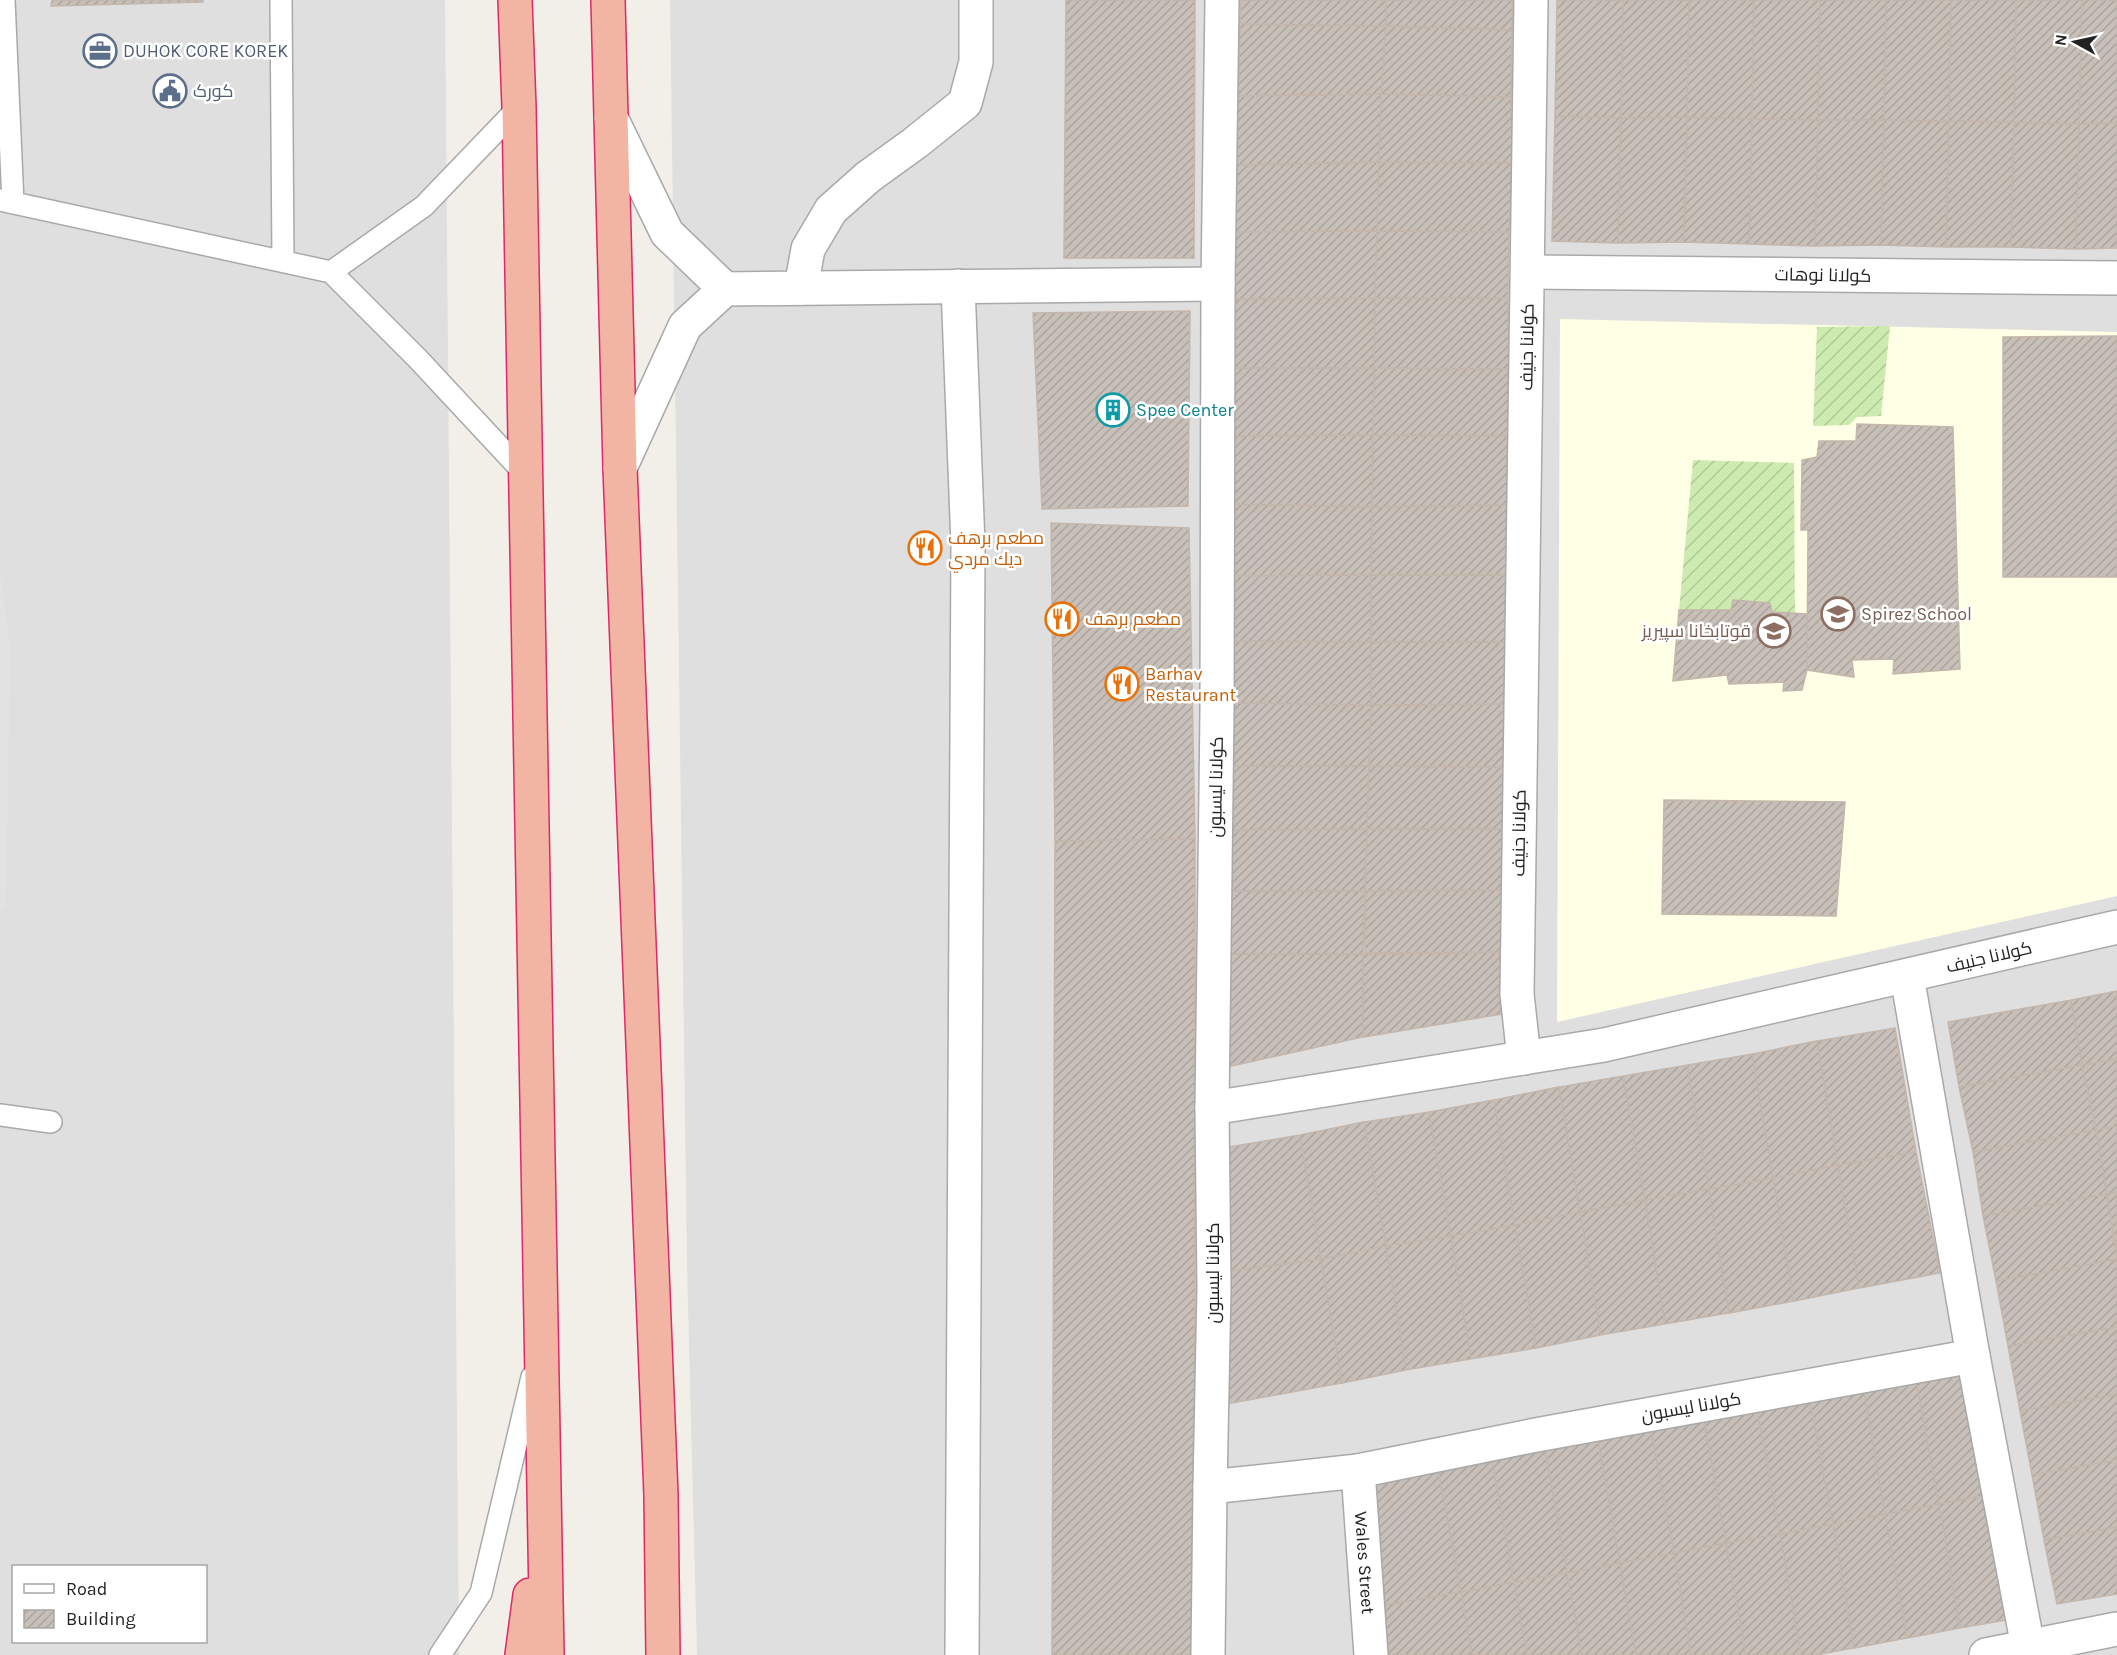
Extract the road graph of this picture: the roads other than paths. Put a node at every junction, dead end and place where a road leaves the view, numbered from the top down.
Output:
1 (4, 0) edge
2 (281, 0) edge
3 (515, 0) edge
4 (608, 0) edge
5 (976, 0) edge
6 (1222, 0) edge
7 (1531, 0) edge
8 (519, 107) junction
9 (611, 118) junction
10 (7, 202) edge
11 (283, 261) junction
12 (330, 272) junction
13 (1528, 272) junction
14 (2117, 278) edge
15 (1218, 284) junction
16 (958, 286) junction
17 (801, 288) junction
18 (724, 289) junction
19 (620, 468) junction
20 (525, 475) junction
21 (2117, 927) edge
22 (1907, 976) junction
23 (1524, 1058) junction
24 (1212, 1108) junction
25 (0, 1115) edge
26 (51, 1122) dead end
27 (540, 1344) junction
28 (1973, 1356) junction
29 (1358, 1471) junction
30 (1210, 1487) junction
31 (661, 1495) junction
32 (545, 1496) junction
33 (2117, 1629) edge
34 (2028, 1647) junction
35 (440, 1655) edge
36 (522, 1655) edge
37 (547, 1655) edge
38 (663, 1655) edge
39 (686, 1655) edge
40 (962, 1655) edge
41 (1208, 1655) edge
42 (1371, 1655) edge
43 (1986, 1655) edge

1 - 10 lane
2 - 11 lane
3 - 8 highway
4 - 9 highway
5 - 17 street
6 - 15 street, كولانا ليسبون
7 - 13 street, كولانا جنيف
8 - 12 lane
8 - 20 highway
9 - 18 street
9 - 19 highway
10 - 11 lane
11 - 12 lane
12 - 20 lane
13 - 14 street, كولانا نوهات
13 - 23 street, كولانا جنيف
15 - 16 street
15 - 24 street, كولانا ليسبون
16 - 17 street
16 - 40 street
17 - 18 street
18 - 19 street
19 - 31 highway
20 - 27 highway
21 - 22 street, كولانا جنيف
22 - 23 street, كولانا جنيف
22 - 28 street
23 - 24 street
24 - 30 street, كولانا ليسبون
25 - 26 lane
27 - 32 highway
27 - 35 lane
28 - 29 street, كولانا ليسبون
28 - 34 street
29 - 30 street, كولانا ليسبون
29 - 42 street, Wales Street
30 - 41 street
31 - 38 highway
31 - 39 highway
32 - 36 highway
32 - 37 highway
33 - 34 street
34 - 43 street

